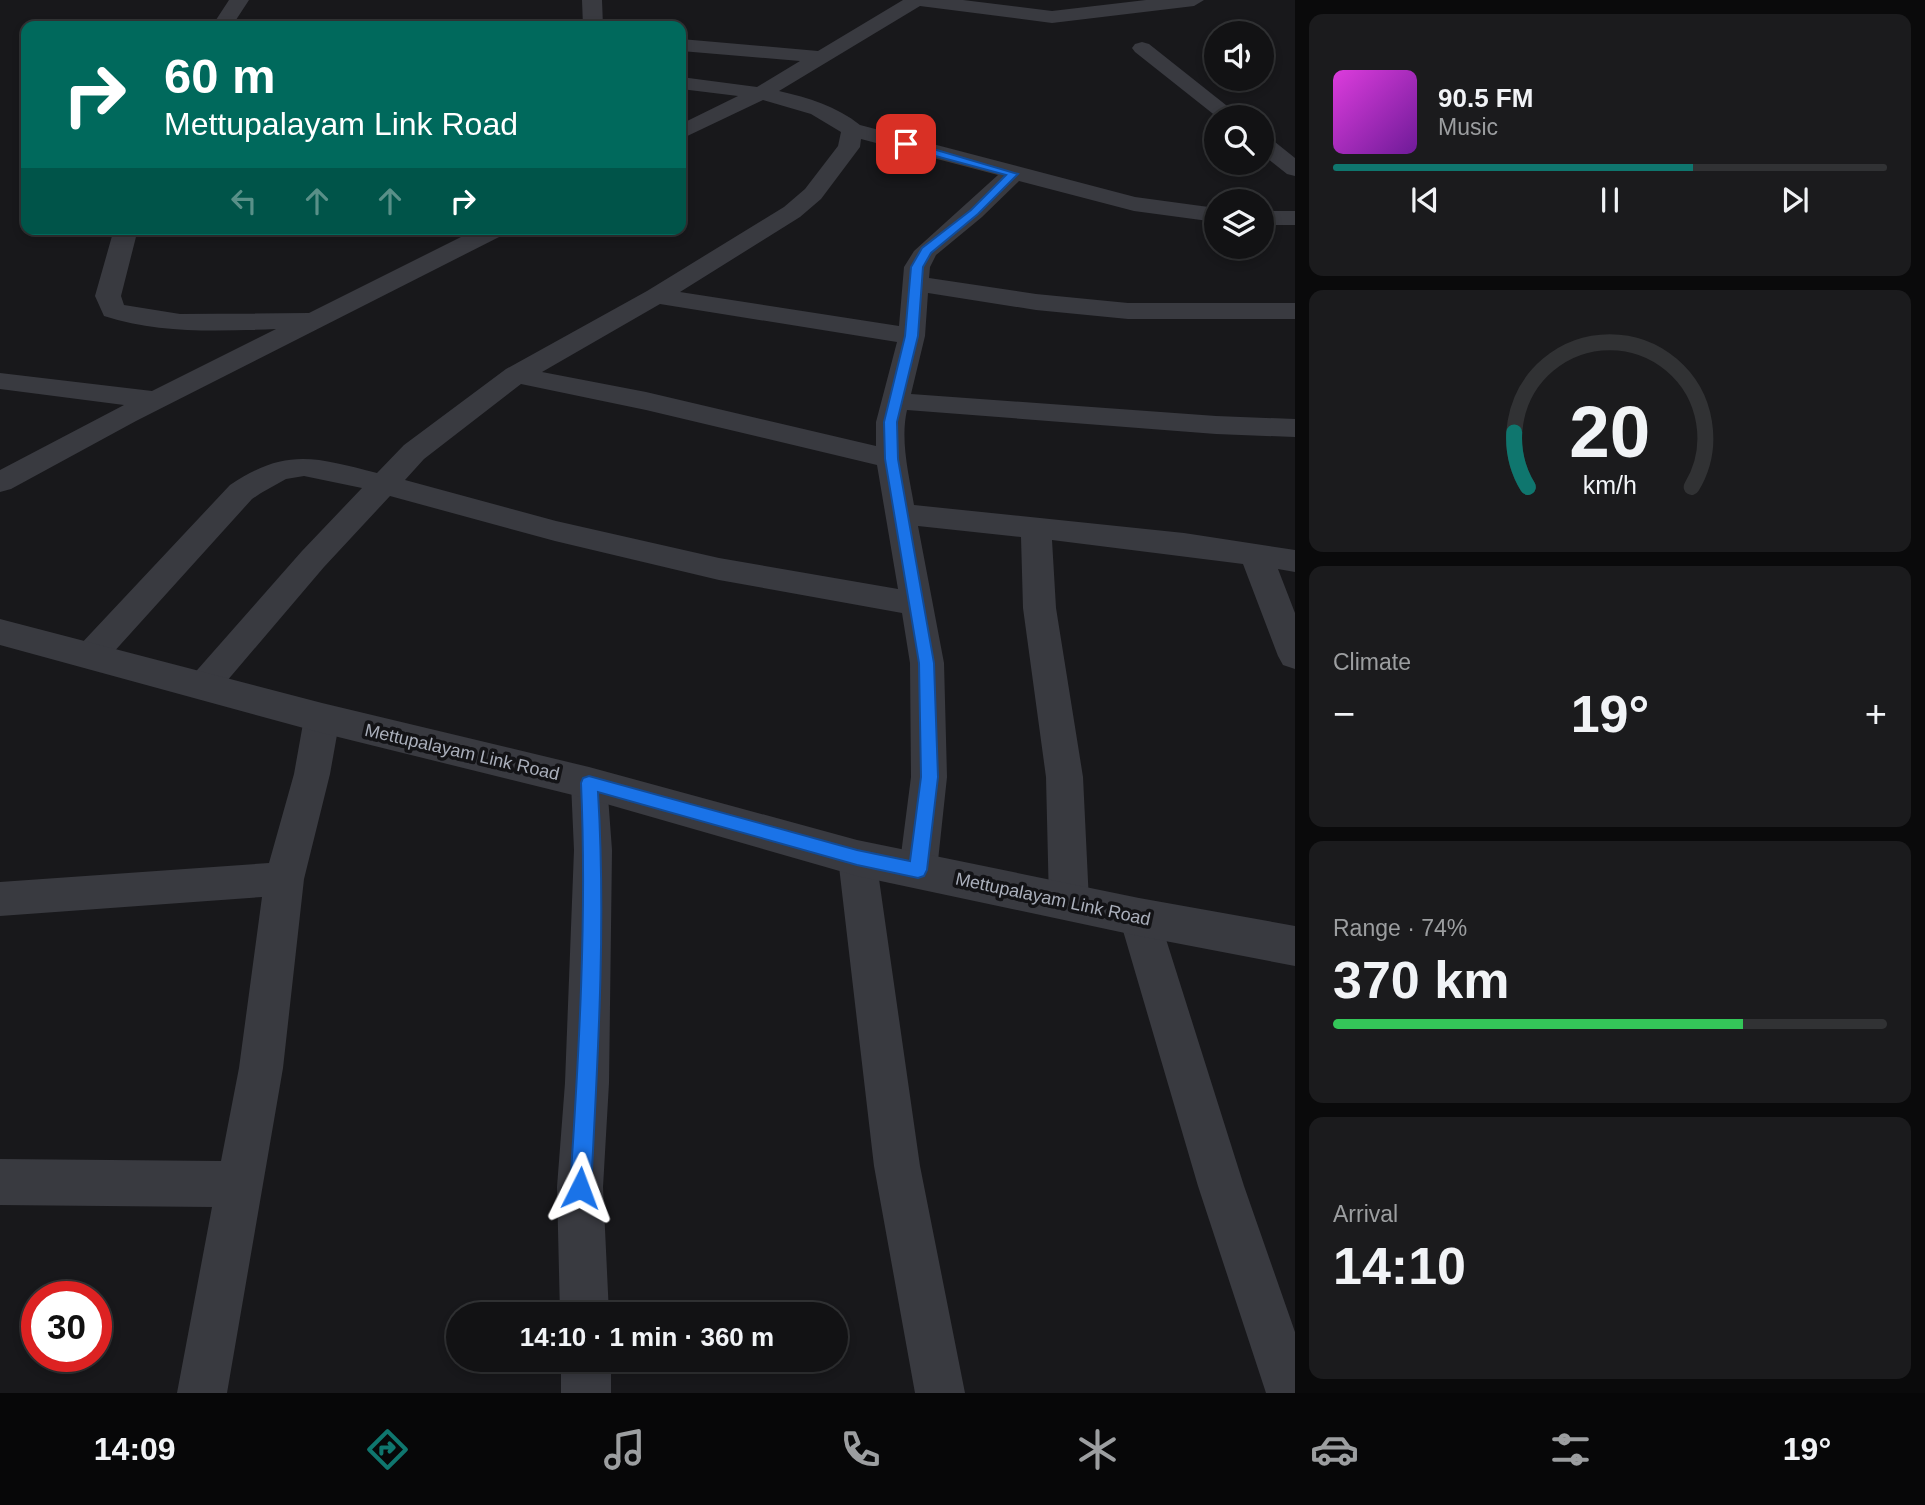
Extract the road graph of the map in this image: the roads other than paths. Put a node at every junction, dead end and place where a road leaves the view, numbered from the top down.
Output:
1 (239, 0) edge
2 (592, 0) edge
3 (917, 0) edge
4 (1194, 0) edge
5 (225, 21) edge
6 (593, 21) edge
7 (686, 45) edge
8 (1142, 48) dead end
9 (821, 57) junction
10 (686, 84) edge
11 (763, 92) junction
12 (1215, 105) edge
13 (686, 130) edge
14 (852, 130) junction
15 (1274, 152) edge
16 (1295, 169) edge
17 (1013, 174) junction
18 (1204, 213) edge
19 (1274, 218) edge
20 (1295, 218) edge
21 (124, 235) edge
22 (484, 235) edge
23 (915, 283) junction
24 (656, 296) junction
25 (1295, 311) edge
26 (313, 320) junction
27 (912, 336) junction
28 (516, 375) junction
29 (0, 381) edge
30 (157, 400) junction
31 (896, 401) junction
32 (1295, 428) edge
33 (891, 459) junction
34 (0, 482) edge
35 (382, 485) junction
36 (902, 514) junction
37 (1037, 529) junction
38 (1256, 555) junction
39 (1295, 561) edge
40 (917, 604) junction
41 (0, 632) edge
42 (90, 656) junction
43 (1295, 656) edge
44 (203, 686) junction
45 (322, 719) junction
46 (589, 783) junction
47 (857, 858) junction
48 (918, 870) junction
49 (284, 879) junction
50 (0, 899) edge
51 (1069, 902) junction
52 (1139, 917) junction
53 (1295, 946) edge
54 (0, 1182) edge
55 (240, 1184) junction
56 (584, 1302) edge
57 (586, 1372) edge
58 (202, 1393) edge
59 (586, 1393) edge
60 (940, 1393) edge
61 (1291, 1393) edge

1 - 5 street
2 - 6 street
3 - 4 street
3 - 9 street
7 - 9 street
8 - 12 street
9 - 11 street
10 - 11 street
11 - 13 street
11 - 14 street
14 - 17 street
14 - 24 street
15 - 16 street
17 - 18 street
17 - 23 street
19 - 20 street
21 - 26 street
22 - 26 street
23 - 25 street
23 - 27 street
24 - 27 street
24 - 28 street
26 - 30 street
27 - 31 street
28 - 33 street
28 - 35 street
29 - 30 street
30 - 34 street
31 - 32 street
31 - 33 street
33 - 36 street
35 - 40 street
35 - 42 street
35 - 44 street
36 - 37 street
36 - 40 street
37 - 38 street
37 - 51 street
38 - 39 street
38 - 43 street
40 - 48 street
41 - 42 street, Mettupalayam Link Road
42 - 44 street, Mettupalayam Link Road
44 - 45 street, Mettupalayam Link Road
45 - 46 street, Mettupalayam Link Road
45 - 49 street
46 - 47 street, Mettupalayam Link Road
46 - 56 street
47 - 48 street, Mettupalayam Link Road
47 - 60 street
48 - 51 street, Mettupalayam Link Road
49 - 50 street
49 - 55 street
51 - 52 street, Mettupalayam Link Road
52 - 53 street, Mettupalayam Link Road
52 - 61 street
54 - 55 street
55 - 58 street
57 - 59 street

